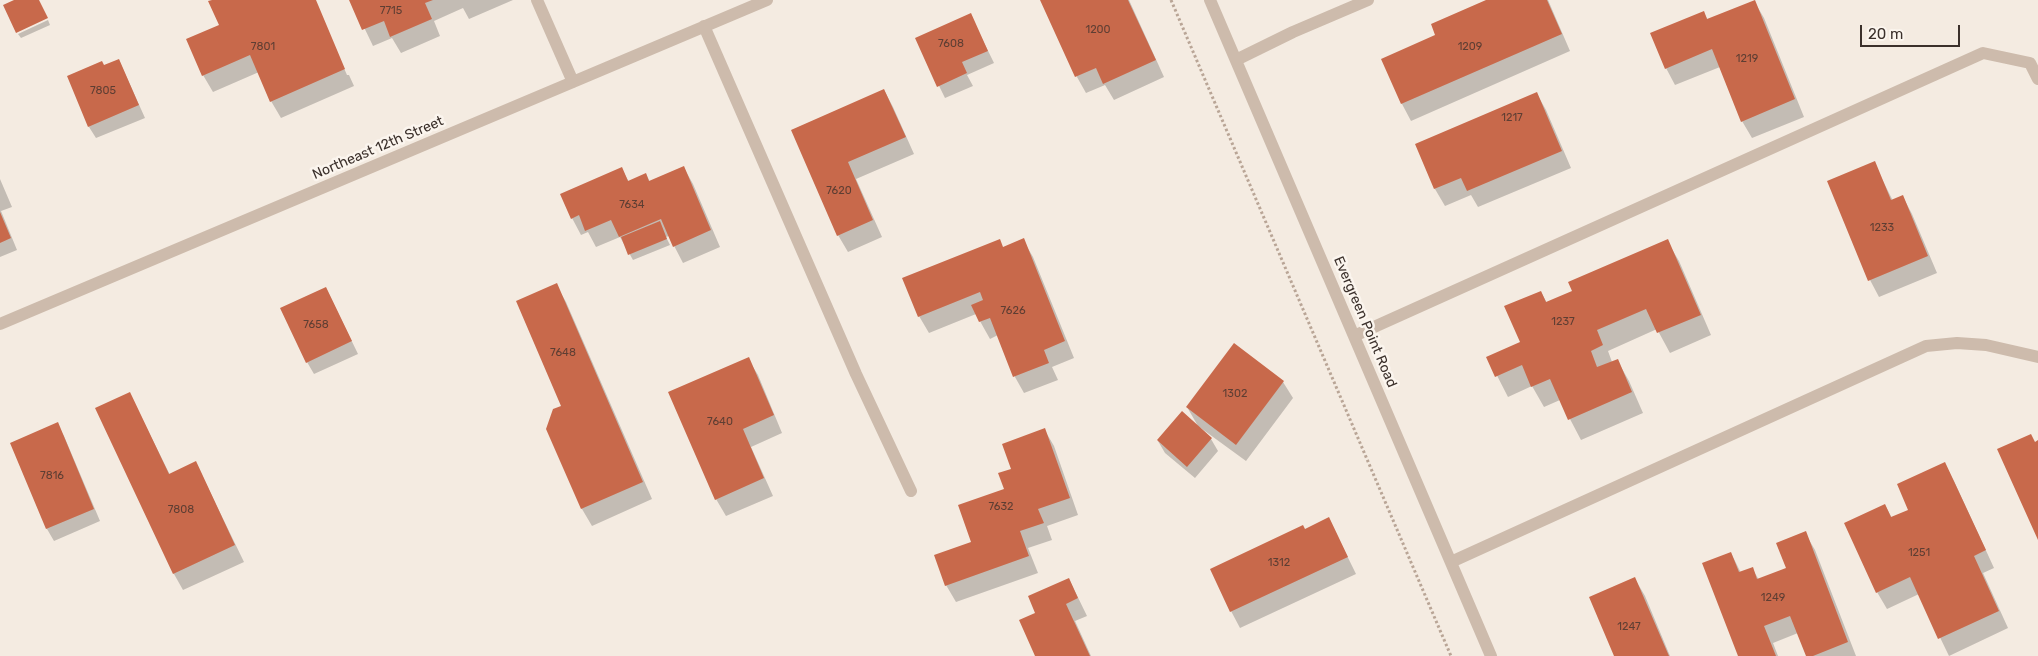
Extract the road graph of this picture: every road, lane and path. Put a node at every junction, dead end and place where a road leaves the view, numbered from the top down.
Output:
1 (537, 0) edge
2 (767, 0) edge
3 (1171, 0) edge
4 (1210, 0) edge
5 (1368, 0) edge
6 (704, 26) junction
7 (1236, 60) junction
8 (2038, 79) edge
9 (573, 82) junction
10 (0, 324) edge
11 (1354, 336) junction
12 (2038, 357) edge
13 (911, 491) dead end
14 (1451, 562) junction
15 (1451, 656) edge
16 (1491, 656) edge

1 - 9 street
2 - 6 street, Northeast 12th Street
3 - 15 path
4 - 7 street, Evergreen Point Road
5 - 7 street
6 - 9 street, Northeast 12th Street
6 - 13 street
7 - 11 street, Evergreen Point Road
8 - 11 street
9 - 10 street, Northeast 12th Street
11 - 14 street, Evergreen Point Road
12 - 14 street
14 - 16 street, Evergreen Point Road

